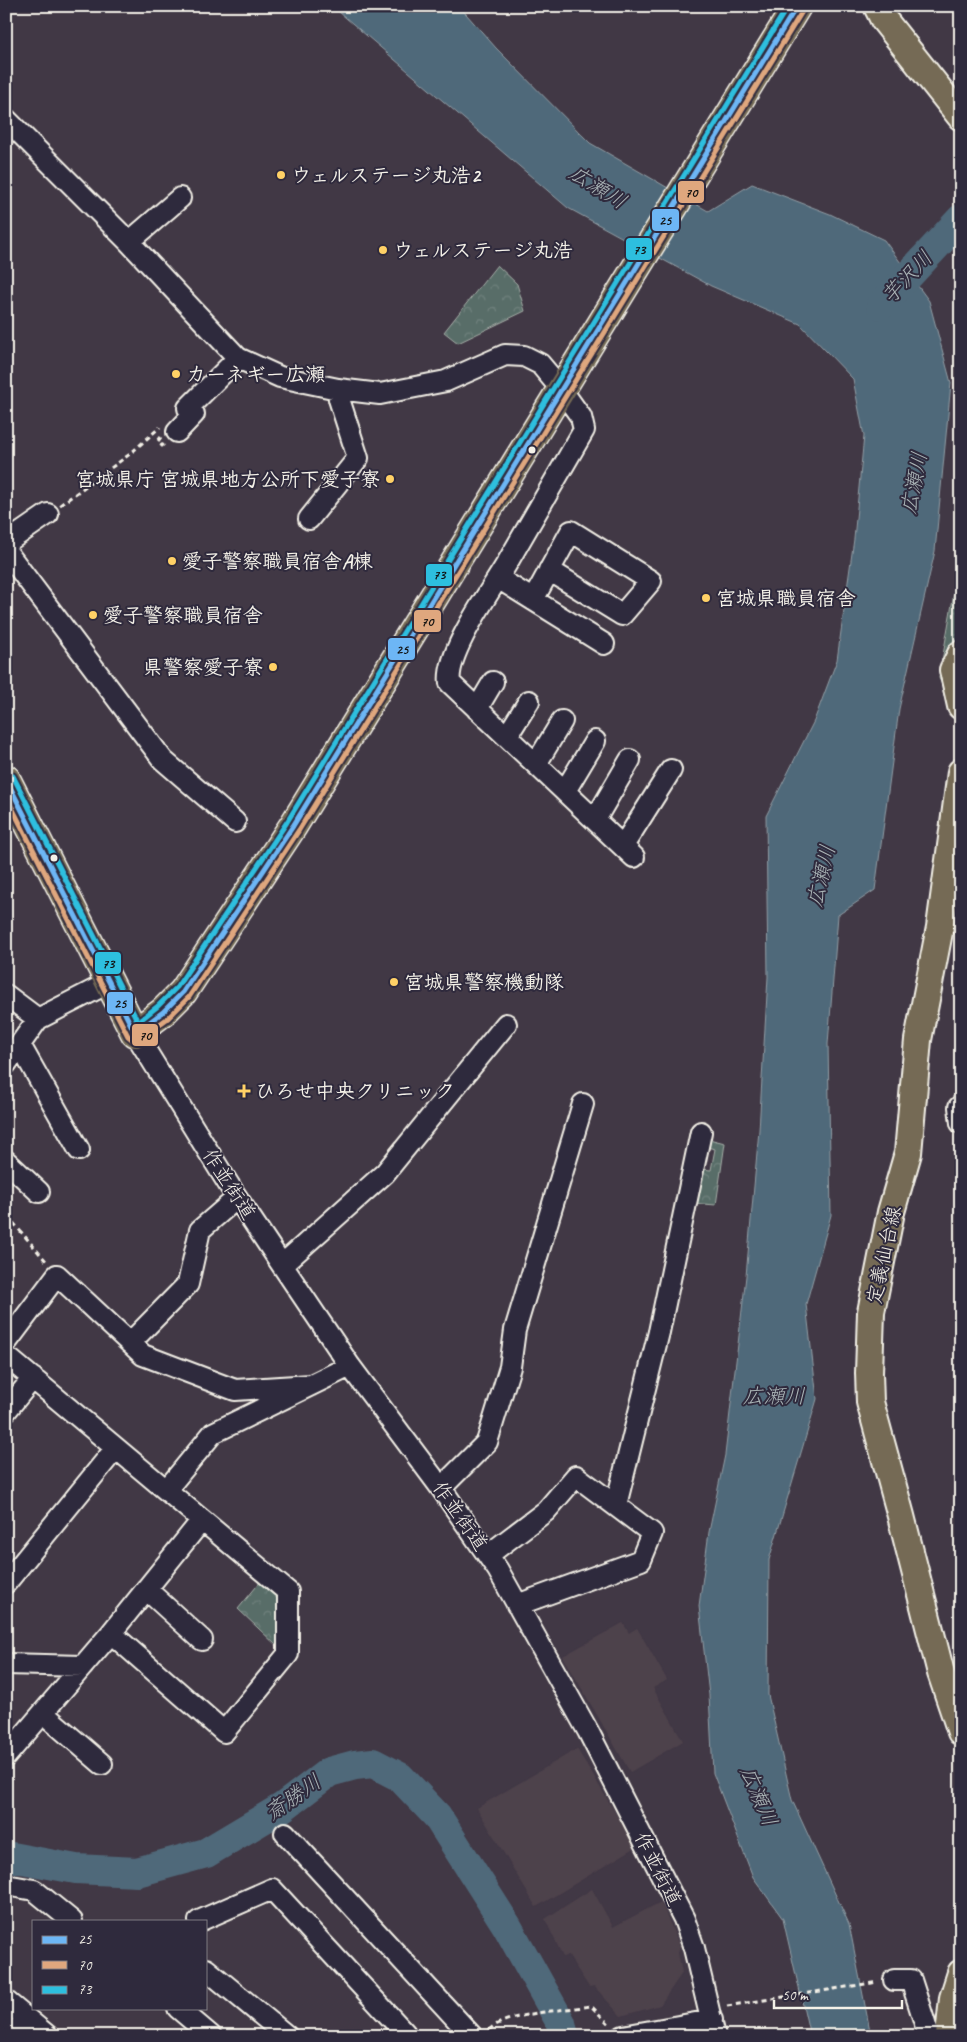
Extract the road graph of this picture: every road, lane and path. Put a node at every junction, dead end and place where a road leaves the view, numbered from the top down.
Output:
1 (797, 6) edge
2 (877, 6) edge
3 (961, 117) edge
4 (6, 118) edge
5 (180, 198) dead end
6 (129, 242) junction
7 (238, 358) junction
8 (561, 389) junction
9 (339, 394) junction
10 (168, 430) junction
11 (158, 441) dead end
12 (48, 514) joint
13 (309, 519) dead end
14 (6, 543) edge
15 (6, 551) edge
16 (549, 570) junction
17 (498, 578) junction
18 (533, 600) junction
19 (604, 644) dead end
20 (961, 654) edge
21 (494, 682) dead end
22 (529, 701) dead end
23 (961, 706) edge
24 (477, 709) junction
25 (562, 721) dead end
26 (507, 736) junction
27 (595, 741) dead end
28 (630, 760) dead end
29 (536, 764) junction
30 (670, 770) dead end
31 (960, 777) edge
32 (6, 779) edge
33 (565, 791) junction
34 (595, 820) junction
35 (234, 822) dead end
36 (110, 982) junction
37 (6, 995) edge
38 (38, 1018) junction
39 (506, 1024) dead end
40 (136, 1033) junction
41 (20, 1045) junction
42 (6, 1064) edge
43 (583, 1104) dead end
44 (961, 1105) edge
45 (961, 1123) edge
46 (701, 1132) dead end
47 (79, 1150) dead end
48 (6, 1161) edge
49 (39, 1192) dead end
50 (237, 1198) junction
51 (6, 1219) edge
52 (282, 1265) junction
53 (57, 1275) junction
54 (6, 1343) edge
55 (130, 1343) junction
56 (6, 1356) edge
57 (350, 1366) junction
58 (33, 1378) junction
59 (311, 1385) junction
60 (6, 1411) edge
61 (116, 1448) junction
62 (441, 1488) junction
63 (167, 1489) junction
64 (616, 1505) junction
65 (202, 1520) junction
66 (487, 1553) junction
67 (6, 1583) edge
68 (146, 1589) junction
69 (517, 1604) junction
70 (111, 1633) junction
71 (202, 1640) dead end
72 (6, 1664) edge
73 (83, 1666) junction
74 (42, 1713) junction
75 (961, 1732) edge
76 (6, 1756) edge
77 (102, 1764) dead end
78 (286, 1833) dead end
79 (6, 1884) edge
80 (71, 1920) edge
81 (200, 1920) edge
82 (208, 1971) edge
83 (961, 1973) edge
84 (894, 1980) joint
85 (6, 2001) edge
86 (180, 2010) edge
87 (26, 2018) junction
88 (715, 2021) edge
89 (617, 2032) edge
90 (13, 2036) edge
91 (48, 2036) edge
92 (211, 2036) edge
93 (286, 2036) edge
94 (402, 2036) edge
95 (472, 2036) edge
96 (484, 2036) edge
97 (929, 2036) edge
98 (949, 2036) edge

1 - 8 highway
2 - 3 main road
4 - 6 street
5 - 6 street
6 - 7 street
7 - 9 street
7 - 10 street
8 - 9 street
8 - 17 street
8 - 40 highway
9 - 13 street
10 - 11 path
10 - 12 path
12 - 14 street
15 - 35 street
16 - 16 street
16 - 18 street
17 - 18 street
17 - 24 street
18 - 19 street
20 - 23 main road
21 - 24 street
22 - 26 street
24 - 26 street
25 - 29 street
26 - 29 street
27 - 33 street
28 - 34 street
29 - 33 street
30 - 34 street
31 - 75 main road, 定義仙台線
32 - 36 highway
33 - 34 street
36 - 38 street
36 - 40 highway
37 - 38 street
38 - 41 street
39 - 52 street
40 - 50 street, 作並街道
41 - 42 street
41 - 47 street
43 - 62 street
44 - 45 street
46 - 64 street
48 - 49 street
50 - 52 street, 作並街道
50 - 55 street
51 - 53 path
52 - 57 street, 作並街道
53 - 54 street
53 - 55 street
55 - 59 street
56 - 58 street
57 - 59 street
57 - 62 street, 作並街道
58 - 60 street
58 - 61 street
59 - 63 street
61 - 63 street
61 - 67 street
62 - 66 street, 作並街道
63 - 65 street
64 - 66 street
64 - 69 street
65 - 68 street
65 - 70 street
66 - 69 street, 作並街道
68 - 70 street
68 - 71 street
69 - 88 street, 作並街道
70 - 73 street
72 - 73 street
73 - 74 street
74 - 76 street
74 - 77 street
78 - 95 street
79 - 80 street
81 - 94 street
82 - 93 street
83 - 98 main road
84 - 88 path
84 - 97 street
85 - 87 street
86 - 92 street
87 - 90 street
87 - 91 street
88 - 89 street
89 - 96 path

